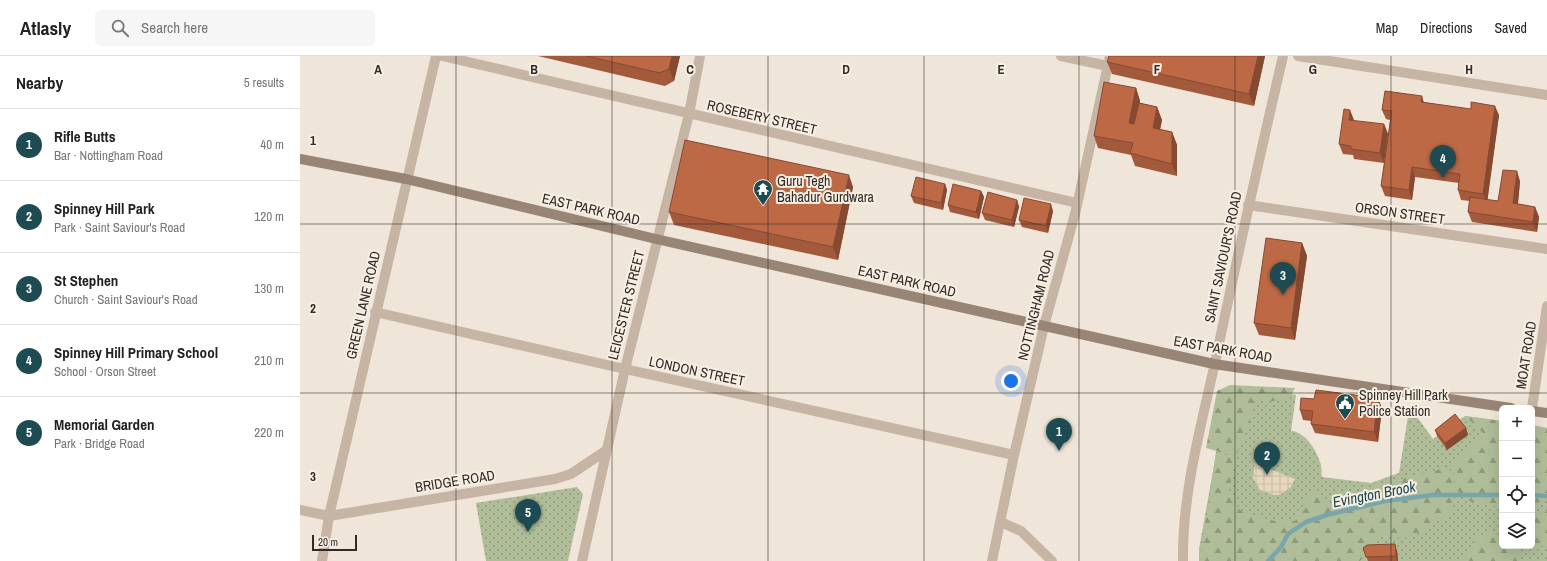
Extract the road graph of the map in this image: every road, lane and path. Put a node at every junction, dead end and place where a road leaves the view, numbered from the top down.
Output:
1 (436, 56) edge
2 (442, 56) edge
3 (700, 56) edge
4 (1061, 56) edge
5 (1284, 56) edge
6 (1298, 56) edge
7 (1109, 61) edge
8 (1547, 95) edge
9 (689, 114) junction
10 (300, 159) edge
11 (406, 179) junction
12 (1077, 203) junction
13 (1248, 205) junction
14 (656, 239) junction
15 (1547, 248) edge
16 (1547, 306) edge
17 (375, 312) junction
18 (1044, 326) junction
19 (1214, 364) junction
20 (625, 369) junction
21 (1532, 405) edge
22 (1499, 406) edge
23 (1535, 411) edge
24 (1547, 413) edge
25 (606, 450) junction
26 (1014, 455) junction
27 (300, 510) edge
28 (329, 516) junction
29 (1001, 522) junction
30 (1183, 560) edge
31 (322, 561) edge
32 (582, 561) edge
33 (992, 561) edge
34 (1052, 561) edge

1 - 11 street, GREEN LANE ROAD
2 - 9 street, ROSEBERY STREET
3 - 9 street, LEICESTER STREET
4 - 7 street
5 - 13 street, SAINT SAVIOUR'S ROAD
6 - 8 street
7 - 12 street, NOTTINGHAM ROAD
9 - 12 street, ROSEBERY STREET
9 - 14 street, LEICESTER STREET
10 - 11 main road, EAST PARK ROAD
11 - 14 main road, EAST PARK ROAD
11 - 17 street, GREEN LANE ROAD
12 - 18 street, NOTTINGHAM ROAD
13 - 15 street, ORSON STREET
13 - 19 street, SAINT SAVIOUR'S ROAD
14 - 18 main road, EAST PARK ROAD
14 - 20 street, LEICESTER STREET
16 - 21 street, MOAT ROAD
17 - 20 street, LONDON STREET
17 - 28 street, GREEN LANE ROAD
18 - 19 main road, EAST PARK ROAD
18 - 26 street, NOTTINGHAM ROAD
19 - 22 main road, EAST PARK ROAD
19 - 30 street, SAINT SAVIOUR'S ROAD
20 - 25 street, LEICESTER STREET
20 - 26 street, LONDON STREET
23 - 24 main road
25 - 28 street, BRIDGE ROAD
25 - 32 street, LEICESTER STREET
26 - 29 street, NOTTINGHAM ROAD
27 - 28 street, BRIDGE ROAD
28 - 31 street, GREEN LANE ROAD
29 - 33 street, NOTTINGHAM ROAD
29 - 34 street

